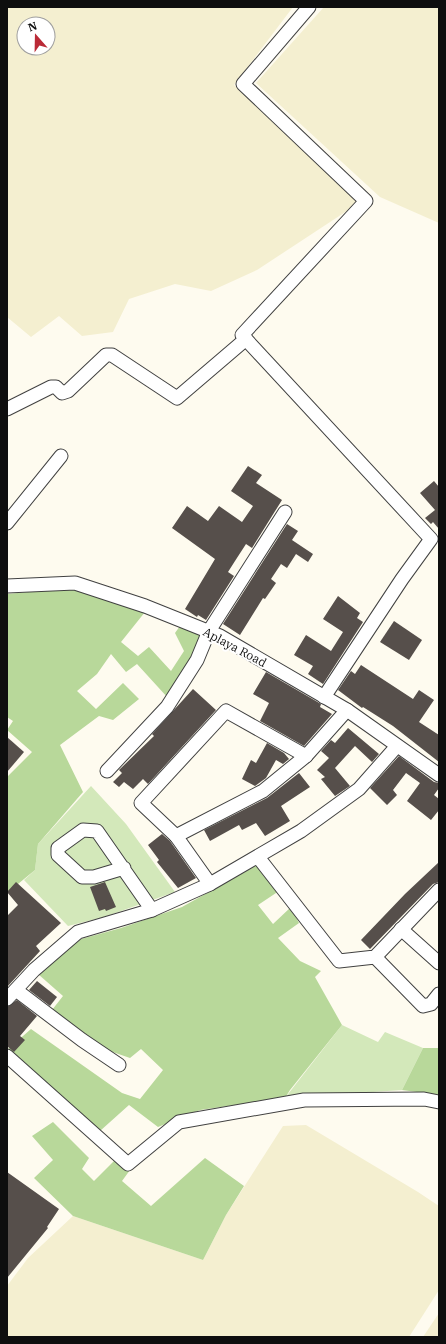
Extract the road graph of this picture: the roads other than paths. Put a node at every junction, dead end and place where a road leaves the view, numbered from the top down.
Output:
1 (309, 7) edge
2 (246, 339) junction
3 (7, 409) edge
4 (61, 456) dead end
5 (285, 512) dead end
6 (7, 523) edge
7 (7, 586) edge
8 (209, 631) junction
9 (324, 697) junction
10 (348, 710) junction
11 (397, 746) junction
12 (306, 756) junction
13 (107, 771) dead end
14 (439, 775) edge
15 (176, 836) junction
16 (258, 857) junction
17 (124, 868) junction
18 (210, 884) junction
19 (436, 899) edge
20 (152, 910) junction
21 (401, 929) junction
22 (375, 958) junction
23 (439, 963) edge
24 (12, 994) edge
25 (439, 994) edge
26 (7, 1056) edge
27 (119, 1065) dead end
28 (439, 1102) edge

1 - 2 street
2 - 3 street
2 - 9 street
4 - 6 street
5 - 8 street
7 - 8 street, Aplaya Road
8 - 9 street, Aplaya Road
8 - 13 street
9 - 10 street, Aplaya Road
10 - 11 street, Aplaya Road
10 - 12 street
11 - 14 street, Aplaya Road
11 - 16 street
12 - 15 street
12 - 15 street
15 - 18 street
16 - 18 street
16 - 22 street
17 - 17 street
17 - 20 street
18 - 20 street
19 - 21 street
20 - 24 street
21 - 22 street
21 - 23 street
22 - 25 street
24 - 27 street
26 - 28 street

